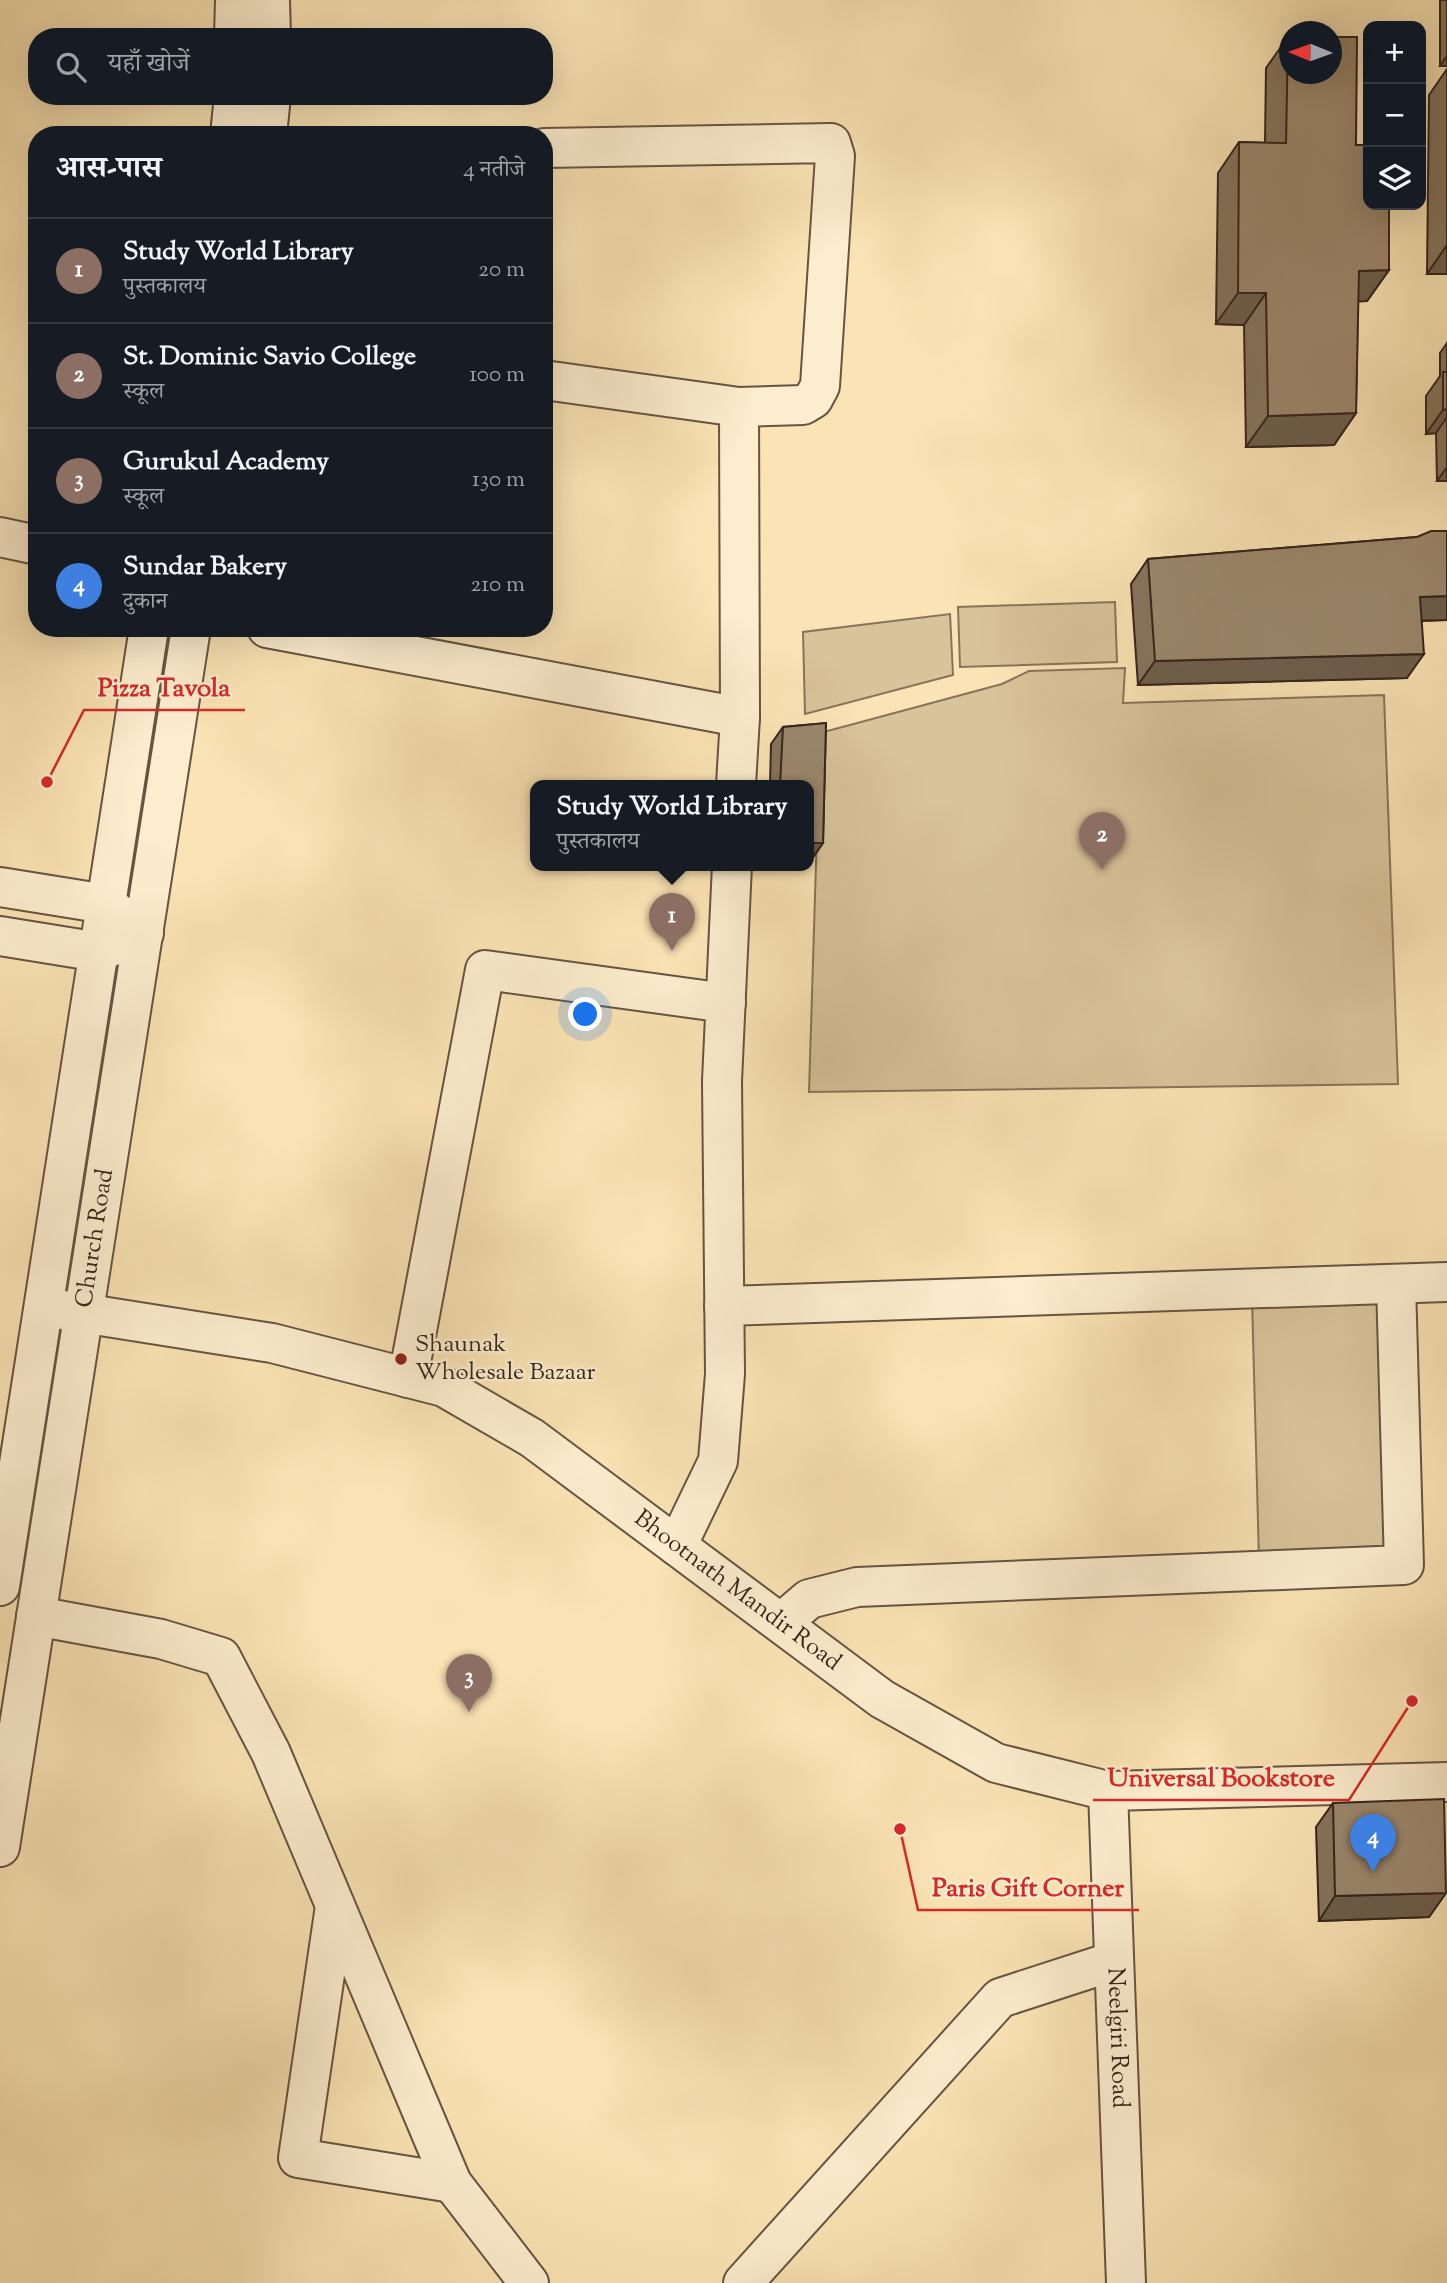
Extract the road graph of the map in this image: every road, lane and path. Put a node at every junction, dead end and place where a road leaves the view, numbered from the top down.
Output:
1 (234, 0) edge
2 (270, 0) edge
3 (234, 28) edge
4 (271, 28) edge
5 (233, 105) edge
6 (270, 105) edge
7 (231, 126) edge
8 (268, 126) edge
9 (553, 148) edge
10 (553, 381) edge
11 (738, 407) junction
12 (0, 537) edge
13 (28, 543) edge
14 (148, 637) edge
15 (190, 637) edge
16 (315, 637) edge
17 (740, 717) junction
18 (736, 780) edge
19 (733, 871) edge
20 (0, 887) edge
21 (106, 904) junction
22 (144, 933) junction
23 (0, 936) edge
24 (99, 952) junction
25 (726, 1003) junction
26 (1447, 1282) edge
27 (1396, 1284) junction
28 (724, 1306) junction
29 (44, 1307) junction
30 (84, 1313) junction
31 (408, 1378) junction
32 (677, 1546) junction
33 (0, 1586) edge
34 (36, 1616) junction
35 (781, 1623) junction
36 (1447, 1783) edge
37 (1108, 1791) junction
38 (4, 1798) edge
39 (0, 1847) edge
40 (335, 1906) junction
41 (1114, 1961) junction
42 (452, 2183) junction
43 (529, 2283) edge
44 (743, 2283) edge
45 (1126, 2283) edge

1 - 3 street
2 - 4 street
5 - 7 street
6 - 8 street
9 - 11 street
10 - 11 street
11 - 17 street
12 - 13 street
14 - 21 street, Church Road
15 - 22 street, Church Road
16 - 17 street
17 - 18 street
19 - 25 street
20 - 21 street
21 - 22 street
21 - 24 street, Church Road
22 - 24 street
22 - 30 street, Church Road
23 - 24 street
24 - 29 street, Church Road
25 - 28 street
25 - 31 street
26 - 27 street
27 - 28 street
27 - 35 street
28 - 32 street
29 - 30 street, Bhootnath Mandir Road
29 - 33 street, Church Road
30 - 31 street, Bhootnath Mandir Road
30 - 34 street, Church Road
31 - 32 street, Bhootnath Mandir Road
32 - 35 street, Bhootnath Mandir Road
34 - 38 street, Church Road
34 - 40 street
35 - 37 street, Bhootnath Mandir Road
36 - 37 street, Bhootnath Mandir Road
37 - 41 street, Neelgiri Road
38 - 39 street, Church Road
40 - 42 street
40 - 42 street
41 - 44 street
41 - 45 street, Neelgiri Road
42 - 43 street

